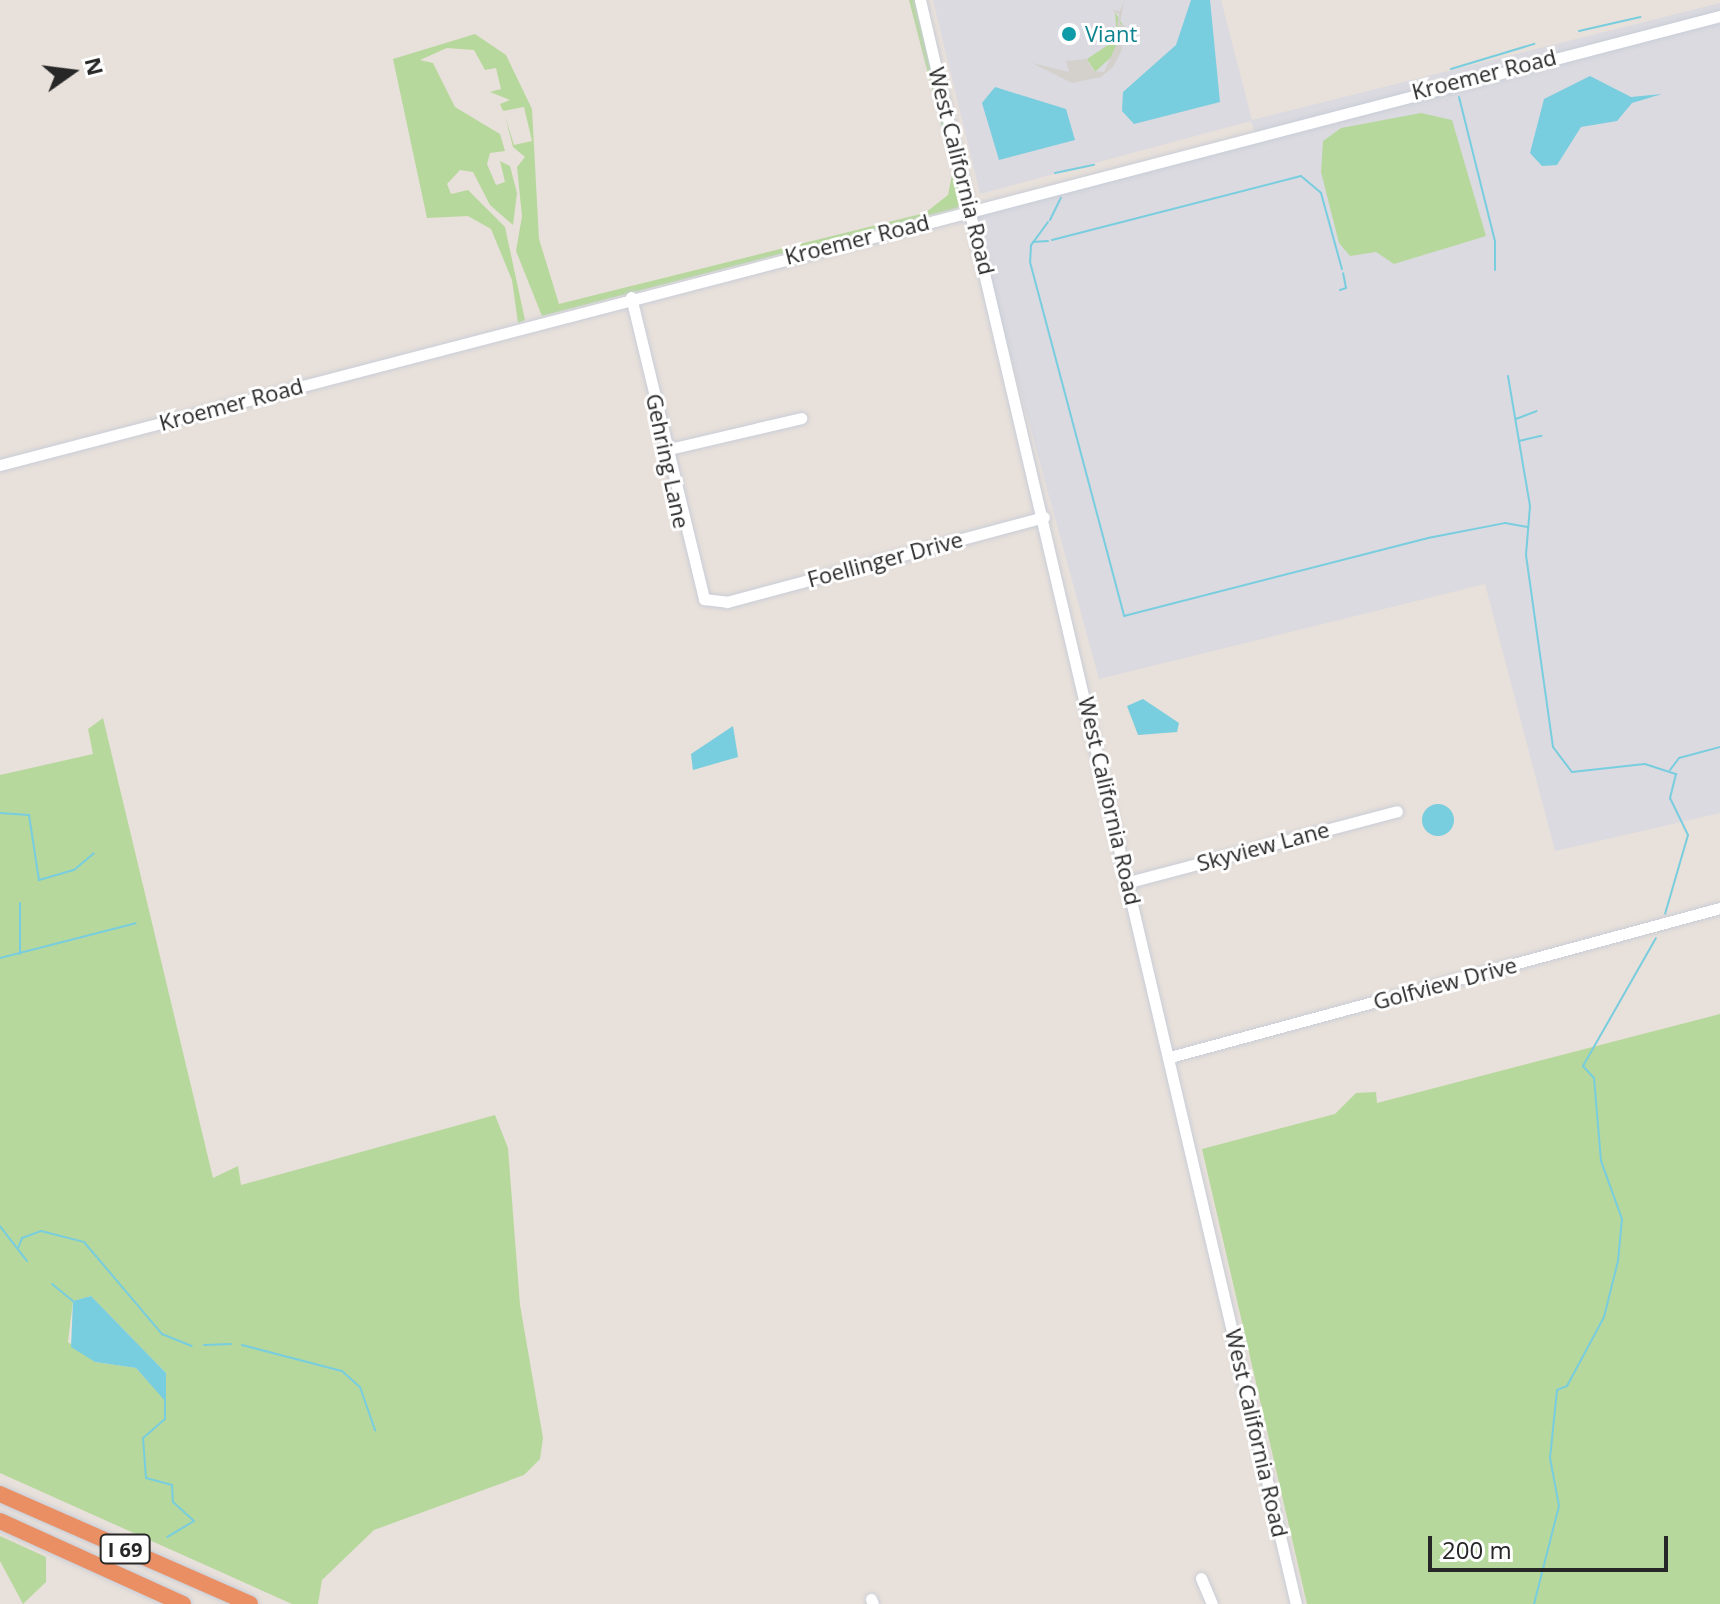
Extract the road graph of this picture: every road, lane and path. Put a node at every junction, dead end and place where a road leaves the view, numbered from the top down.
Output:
1 (920, 0) edge
2 (1718, 12) edge
3 (971, 210) junction
4 (631, 297) junction
5 (801, 418) dead end
6 (665, 450) junction
7 (0, 465) edge
8 (1044, 517) junction
9 (727, 602) joint
10 (1397, 811) dead end
11 (1129, 882) junction
12 (1720, 908) edge
13 (1170, 1057) junction
14 (0, 1494) edge
15 (0, 1521) edge
16 (1201, 1578) dead end
17 (183, 1604) edge
18 (250, 1604) edge
19 (1212, 1604) edge
20 (1296, 1604) edge

1 - 3 street, West California Road
2 - 3 street, Kroemer Road
3 - 4 street, Kroemer Road
3 - 8 street, West California Road
4 - 6 street, Gehring Lane
4 - 7 street, Kroemer Road
5 - 6 street
6 - 9 street, Gehring Lane
8 - 9 street, Foellinger Drive
8 - 11 street, West California Road
10 - 11 street, Skyview Lane
11 - 13 street, West California Road
12 - 13 street, Golfview Drive
13 - 20 street, West California Road
14 - 18 highway, I 69
15 - 17 highway, I 69
16 - 19 street

